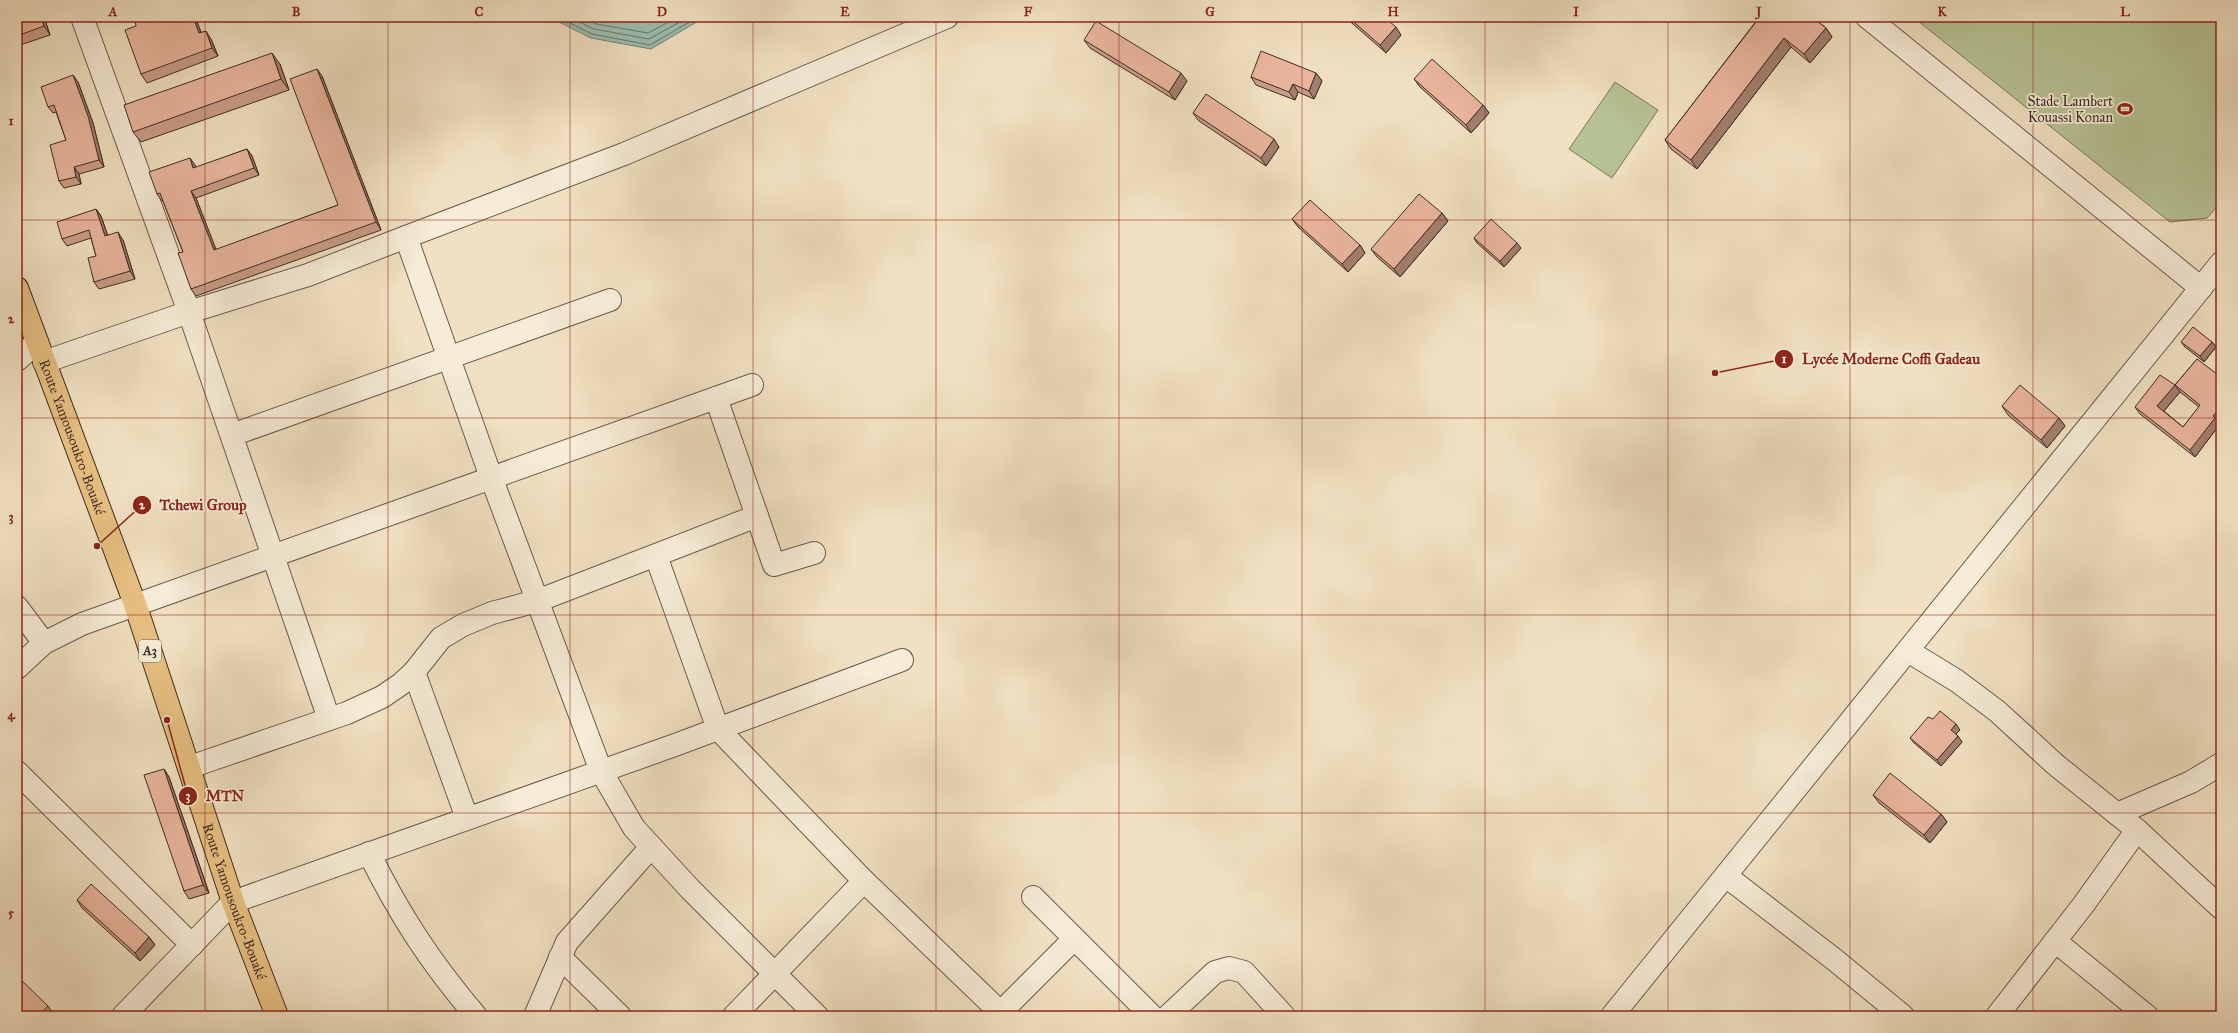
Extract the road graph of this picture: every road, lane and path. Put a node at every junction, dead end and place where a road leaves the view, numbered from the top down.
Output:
1 (82, 17) edge
2 (947, 17) edge
3 (1867, 17) edge
4 (406, 237) junction
5 (2221, 263) edge
6 (17, 288) edge
7 (2201, 288) junction
8 (610, 300) dead end
9 (189, 312) junction
10 (41, 352) junction
11 (450, 358) junction
12 (17, 360) edge
13 (752, 385) dead end
14 (716, 398) junction
15 (232, 435) junction
16 (491, 477) junction
17 (757, 516) junction
18 (814, 553) dead end
19 (273, 554) junction
20 (656, 556) junction
21 (538, 602) junction
22 (135, 604) junction
23 (17, 607) edge
24 (44, 643) junction
25 (1908, 651) junction
26 (902, 660) dead end
27 (17, 668) edge
28 (414, 672) junction
29 (329, 719) junction
30 (718, 729) junction
31 (2221, 764) edge
32 (190, 767) junction
33 (601, 771) junction
34 (17, 772) edge
35 (2117, 814) junction
36 (467, 818) junction
37 (2137, 830) junction
38 (651, 847) junction
39 (369, 853) junction
40 (1726, 876) junction
41 (864, 881) junction
42 (1033, 897) dead end
43 (234, 902) junction
44 (2221, 908) edge
45 (1074, 939) junction
46 (2055, 941) junction
47 (192, 945) junction
48 (560, 957) junction
49 (776, 975) junction
50 (268, 991) junction
51 (999, 1014) edge
52 (123, 1016) edge
53 (277, 1016) edge
54 (289, 1016) edge
55 (476, 1016) edge
56 (535, 1016) edge
57 (620, 1016) edge
58 (734, 1016) edge
59 (817, 1016) edge
60 (1152, 1016) edge
61 (1168, 1016) edge
62 (1284, 1016) edge
63 (1612, 1016) edge
64 (1903, 1016) edge
65 (1997, 1016) edge
66 (2147, 1016) edge

1 - 9 street
2 - 4 street
3 - 7 street
4 - 9 street
4 - 11 street
5 - 7 street
6 - 10 main road, Route Yamousoukro-Bouaké / A3
7 - 25 street
8 - 11 street
9 - 10 street
9 - 15 street
10 - 12 street
10 - 22 main road, Route Yamousoukro-Bouaké / A3
11 - 15 street
11 - 16 street
13 - 14 street
14 - 16 street
14 - 17 street
15 - 19 street
16 - 19 street
16 - 21 street
17 - 18 street
17 - 20 street
19 - 22 street
19 - 29 street
20 - 21 street
20 - 30 street
21 - 28 street
21 - 33 street
22 - 24 street
22 - 32 main road, Route Yamousoukro-Bouaké / A3
23 - 24 street
24 - 27 street
25 - 35 street
25 - 40 street
26 - 30 street
28 - 29 street
28 - 36 street
29 - 32 street
30 - 33 street
30 - 41 street
31 - 35 street
32 - 43 main road, Route Yamousoukro-Bouaké / A3
33 - 36 street
33 - 38 street
34 - 47 street
35 - 37 street
36 - 39 street
37 - 44 street
37 - 46 street
38 - 48 street
38 - 49 street
39 - 43 street
39 - 55 street
40 - 63 street
40 - 64 street
41 - 49 street
41 - 51 street
42 - 45 street
43 - 47 street
43 - 50 main road, Route Yamousoukro-Bouaké / A3
45 - 51 street
45 - 60 street
46 - 65 street
46 - 66 street
47 - 52 street
48 - 56 street
48 - 57 street
49 - 58 street
49 - 59 street
50 - 53 main road, Route Yamousoukro-Bouaké / A3
50 - 54 street
61 - 62 street

